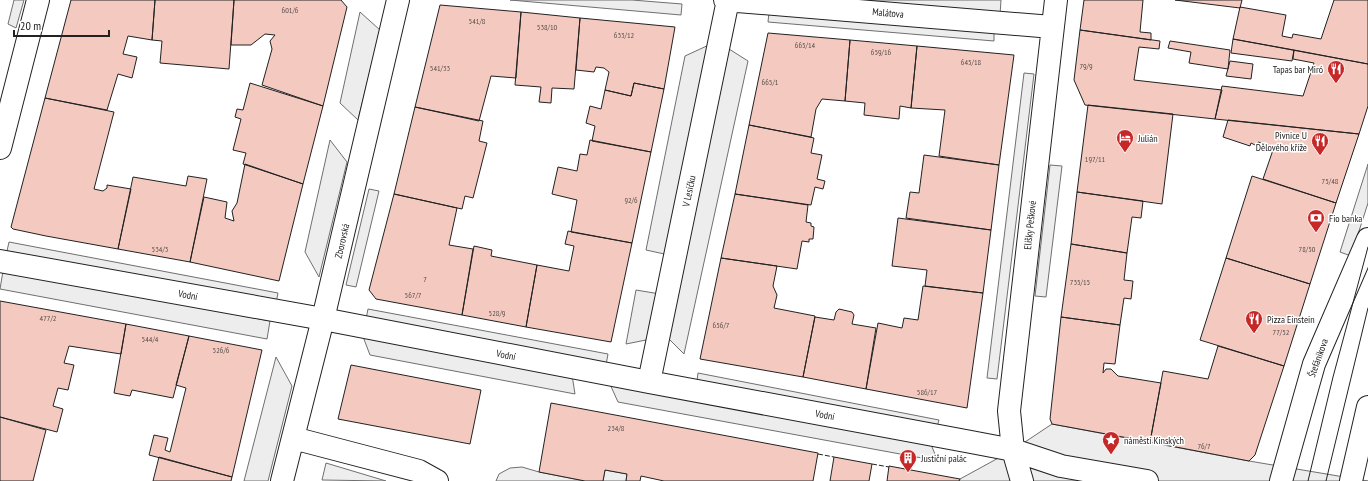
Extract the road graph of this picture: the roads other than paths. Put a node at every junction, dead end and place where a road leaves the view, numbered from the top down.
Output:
1 (38, 0) edge
2 (398, 0) edge
3 (725, 0) edge
4 (728, 0) edge
5 (1056, 0) edge
6 (1052, 27) junction
7 (0, 148) edge
8 (1368, 239) edge
9 (0, 261) edge
10 (323, 319) junction
11 (649, 382) junction
12 (1368, 407) edge
13 (293, 438) junction
14 (1013, 450) junction
15 (282, 481) edge
16 (438, 481) edge
17 (1006, 481) edge
18 (1022, 481) edge
19 (1147, 481) edge
20 (1281, 481) edge
21 (1351, 481) edge

1 - 7 street
2 - 10 street, Zborovská
3 - 4 street, Malátova
4 - 6 street, Malátova
4 - 11 street, V Lesíčku
5 - 6 street, Elišky Peškové
6 - 14 street, Elišky Peškové
8 - 20 street, Štefánikova
9 - 10 street, Vodní
10 - 11 street, Vodní
10 - 13 street, Zborovská
11 - 14 street, Vodní
12 - 21 street
13 - 15 street, Zborovská
13 - 16 street
14 - 17 street
14 - 18 street
14 - 19 street

